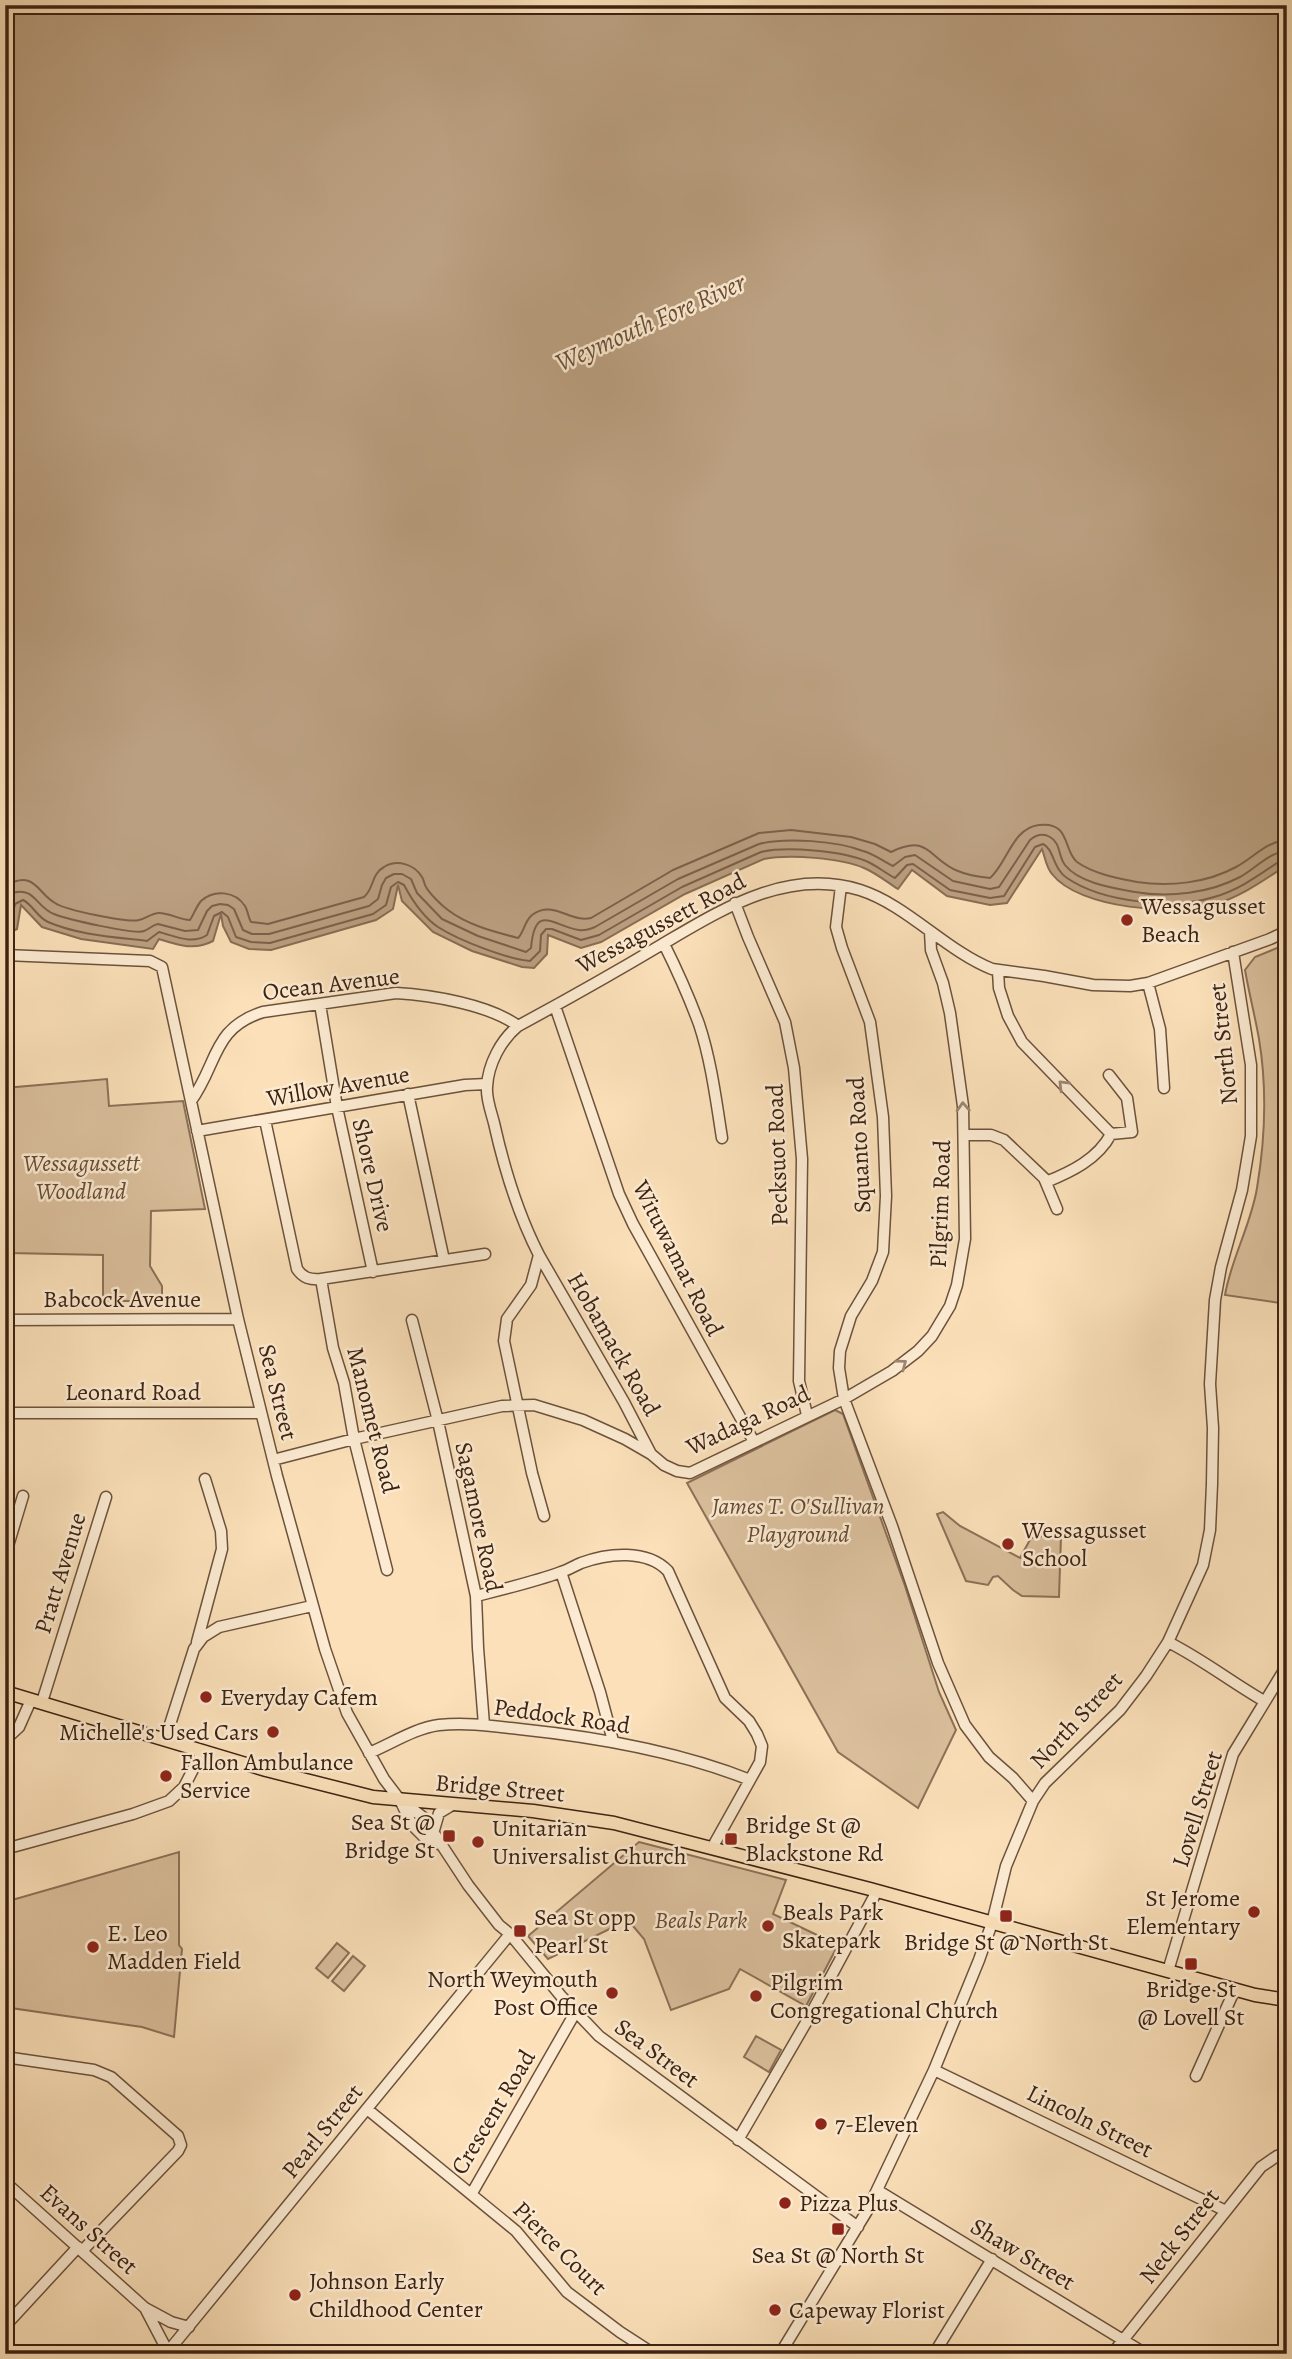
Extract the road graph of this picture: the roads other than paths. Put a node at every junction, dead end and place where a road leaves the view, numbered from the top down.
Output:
1 (841, 886) junction
2 (735, 903) junction
3 (1287, 931) edge
4 (930, 932) junction
5 (664, 944) junction
6 (1233, 952) junction
7 (5, 955) edge
8 (998, 971) junction
9 (1148, 984) junction
10 (320, 1004) junction
11 (555, 1006) junction
12 (518, 1026) junction
13 (1109, 1075) dead end
14 (487, 1084) junction
15 (1164, 1088) dead end
16 (408, 1094) junction
17 (191, 1101) junction
18 (337, 1107) junction
19 (265, 1120) junction
20 (197, 1131) junction
21 (1111, 1134) junction
22 (964, 1135) junction
23 (722, 1138) dead end
24 (1046, 1182) junction
25 (1057, 1209) dead end
26 (485, 1254) dead end
27 (539, 1255) junction
28 (444, 1260) junction
29 (373, 1272) junction
30 (321, 1279) junction
31 (531, 1285) junction
32 (556, 1286) junction
33 (238, 1319) junction
34 (5, 1320) edge
35 (412, 1320) dead end
36 (844, 1398) junction
37 (516, 1404) junction
38 (5, 1413) edge
39 (261, 1413) junction
40 (807, 1415) junction
41 (438, 1421) junction
42 (354, 1439) junction
43 (754, 1442) junction
44 (651, 1454) junction
45 (273, 1460) junction
46 (205, 1479) dead end
47 (23, 1496) dead end
48 (106, 1497) dead end
49 (544, 1516) dead end
50 (5, 1556) edge
51 (387, 1570) dead end
52 (561, 1572) junction
53 (476, 1596) junction
54 (312, 1606) junction
55 (1168, 1642) junction
56 (197, 1645) junction
57 (1285, 1670) edge
58 (5, 1692) edge
59 (1264, 1700) junction
60 (37, 1701) junction
61 (484, 1725) junction
62 (5, 1740) edge
63 (166, 1740) junction
64 (613, 1741) junction
65 (202, 1752) junction
66 (369, 1753) junction
67 (750, 1780) junction
68 (400, 1800) junction
69 (1033, 1801) junction
70 (454, 1804) junction
71 (434, 1830) junction
72 (439, 1844) junction
73 (712, 1848) junction
74 (5, 1849) edge
75 (877, 1891) junction
76 (992, 1923) junction
77 (510, 1934) junction
78 (1168, 1971) junction
79 (1235, 1989) junction
80 (1287, 2000) edge
81 (575, 2013) junction
82 (5, 2057) edge
83 (934, 2070) junction
84 (1196, 2076) dead end
85 (368, 2109) junction
86 (738, 2140) junction
87 (1287, 2152) edge
88 (5, 2182) edge
89 (877, 2190) junction
90 (472, 2193) junction
91 (1226, 2211) junction
92 (858, 2227) junction
93 (80, 2249) junction
94 (992, 2259) junction
95 (145, 2308) junction
96 (5, 2326) edge
97 (189, 2327) junction
98 (1123, 2340) junction
99 (167, 2353) edge
100 (654, 2354) edge
101 (780, 2354) edge
102 (934, 2354) edge
103 (1112, 2354) edge
104 (1146, 2354) edge

1 - 2 street, Wessagussett Road
1 - 4 street, Wessagussett Road
1 - 36 street, Squanto Road
2 - 5 street, Wessagussett Road
2 - 40 street, Pecksuot Road
3 - 6 street, Wessagussett Road
4 - 8 street, Wessagussett Road
22 -> 4 street, Pilgrim Road
5 - 11 street, Wessagussett Road
5 - 23 street
6 - 9 street, Wessagussett Road
6 - 55 street, North Street
7 - 17 street, Sea Street
8 - 9 street, Wessagussett Road
21 -> 8 street
9 - 15 street
10 - 12 street, Ocean Avenue
10 - 17 street, Ocean Avenue
10 - 18 street, Shore Drive
11 - 12 street, Wessagussett Road
11 - 43 street, Wituwamat Road
12 - 14 street, Wessagussett Road
13 - 21 street
14 - 16 street, Willow Avenue
14 - 27 street, Wessagussett Road
16 - 18 street, Willow Avenue
16 - 28 street
17 - 20 street, Sea Street
18 - 19 street, Willow Avenue
18 - 29 street, Shore Drive
19 - 20 street, Willow Avenue
19 - 30 street
20 - 33 street, Sea Street
21 - 24 street
22 - 24 street
36 -> 22 street, Pilgrim Road
24 - 25 street
26 - 28 street
27 - 31 street
27 - 32 street, Hobamack Road
28 - 29 street
29 - 30 street
30 - 42 street, Manomet Road
31 - 32 street
31 - 37 street
32 - 44 street, Hobamack Road
33 - 34 street, Babcock Avenue
33 - 39 street, Sea Street
35 - 41 street, Sagamore Road
36 - 40 street, Wadaga Road
36 - 69 street
37 - 41 street
37 - 44 street, Wadaga Road
37 - 49 street
38 - 39 street, Leonard Road
39 - 45 street, Sea Street
40 - 43 street, Wadaga Road
41 - 42 street
41 - 53 street, Sagamore Road
42 - 45 street
42 - 51 street, Manomet Road
43 - 44 street, Wadaga Road
45 - 54 street, Sea Street
46 - 56 street
47 - 50 street
48 - 60 street, Pratt Avenue
52 - 53 street
52 - 64 street
52 - 67 street
53 - 61 street, Sagamore Road
54 - 56 street
54 - 66 street, Sea Street
55 - 59 street
55 - 69 street, North Street
56 - 63 street
57 - 59 street, Lovell Street
58 - 60 main road, Bridge Street
59 - 78 street, Lovell Street
60 - 62 street, Pratt Avenue
60 - 63 main road, Bridge Street
61 - 64 street, Peddock Road
61 - 66 street, Peddock Road
63 - 65 main road, Bridge Street
64 - 67 street, Peddock Road
65 - 68 main road, Bridge Street
65 - 74 street
66 - 68 street, Sea Street
67 - 73 street
68 - 70 main road, Bridge Street
68 - 71 street, Sea Street
68 - 72 street, Sea Street
69 - 76 street, North Street
70 - 71 street
70 - 73 main road, Bridge Street
71 - 72 street, Sea Street
72 - 77 street, Sea Street
73 - 75 main road, Bridge Street
75 - 76 main road, Bridge Street
75 - 86 street
76 - 78 main road, Bridge Street
76 - 83 street, North Street
77 - 81 street, Sea Street
77 - 85 street, Pearl Street
78 - 79 main road, Bridge Street
79 - 80 main road, Bridge Street
79 - 84 street
81 - 86 street, Sea Street
81 - 90 street, Crescent Road
82 - 93 street
83 - 89 street, North Street
83 - 91 street, Lincoln Street
85 - 90 street, Crescent Road
85 - 97 street, Pearl Street
86 - 92 street, Sea Street
87 - 91 street, Neck Street
88 - 93 street, Evans Street
89 - 92 street, North Street
89 - 94 street, Shaw Street
90 - 100 street, Pierce Court
91 - 98 street, Neck Street
92 - 101 street, North Street
93 - 95 street, Evans Street
93 - 96 street
94 - 98 street, Shaw Street
94 - 102 street
95 - 97 street, Evans Street
95 - 99 street, Evans Street
97 - 99 street, Pearl Street
98 - 103 street, Neck Street
98 - 104 street, Shaw Street

